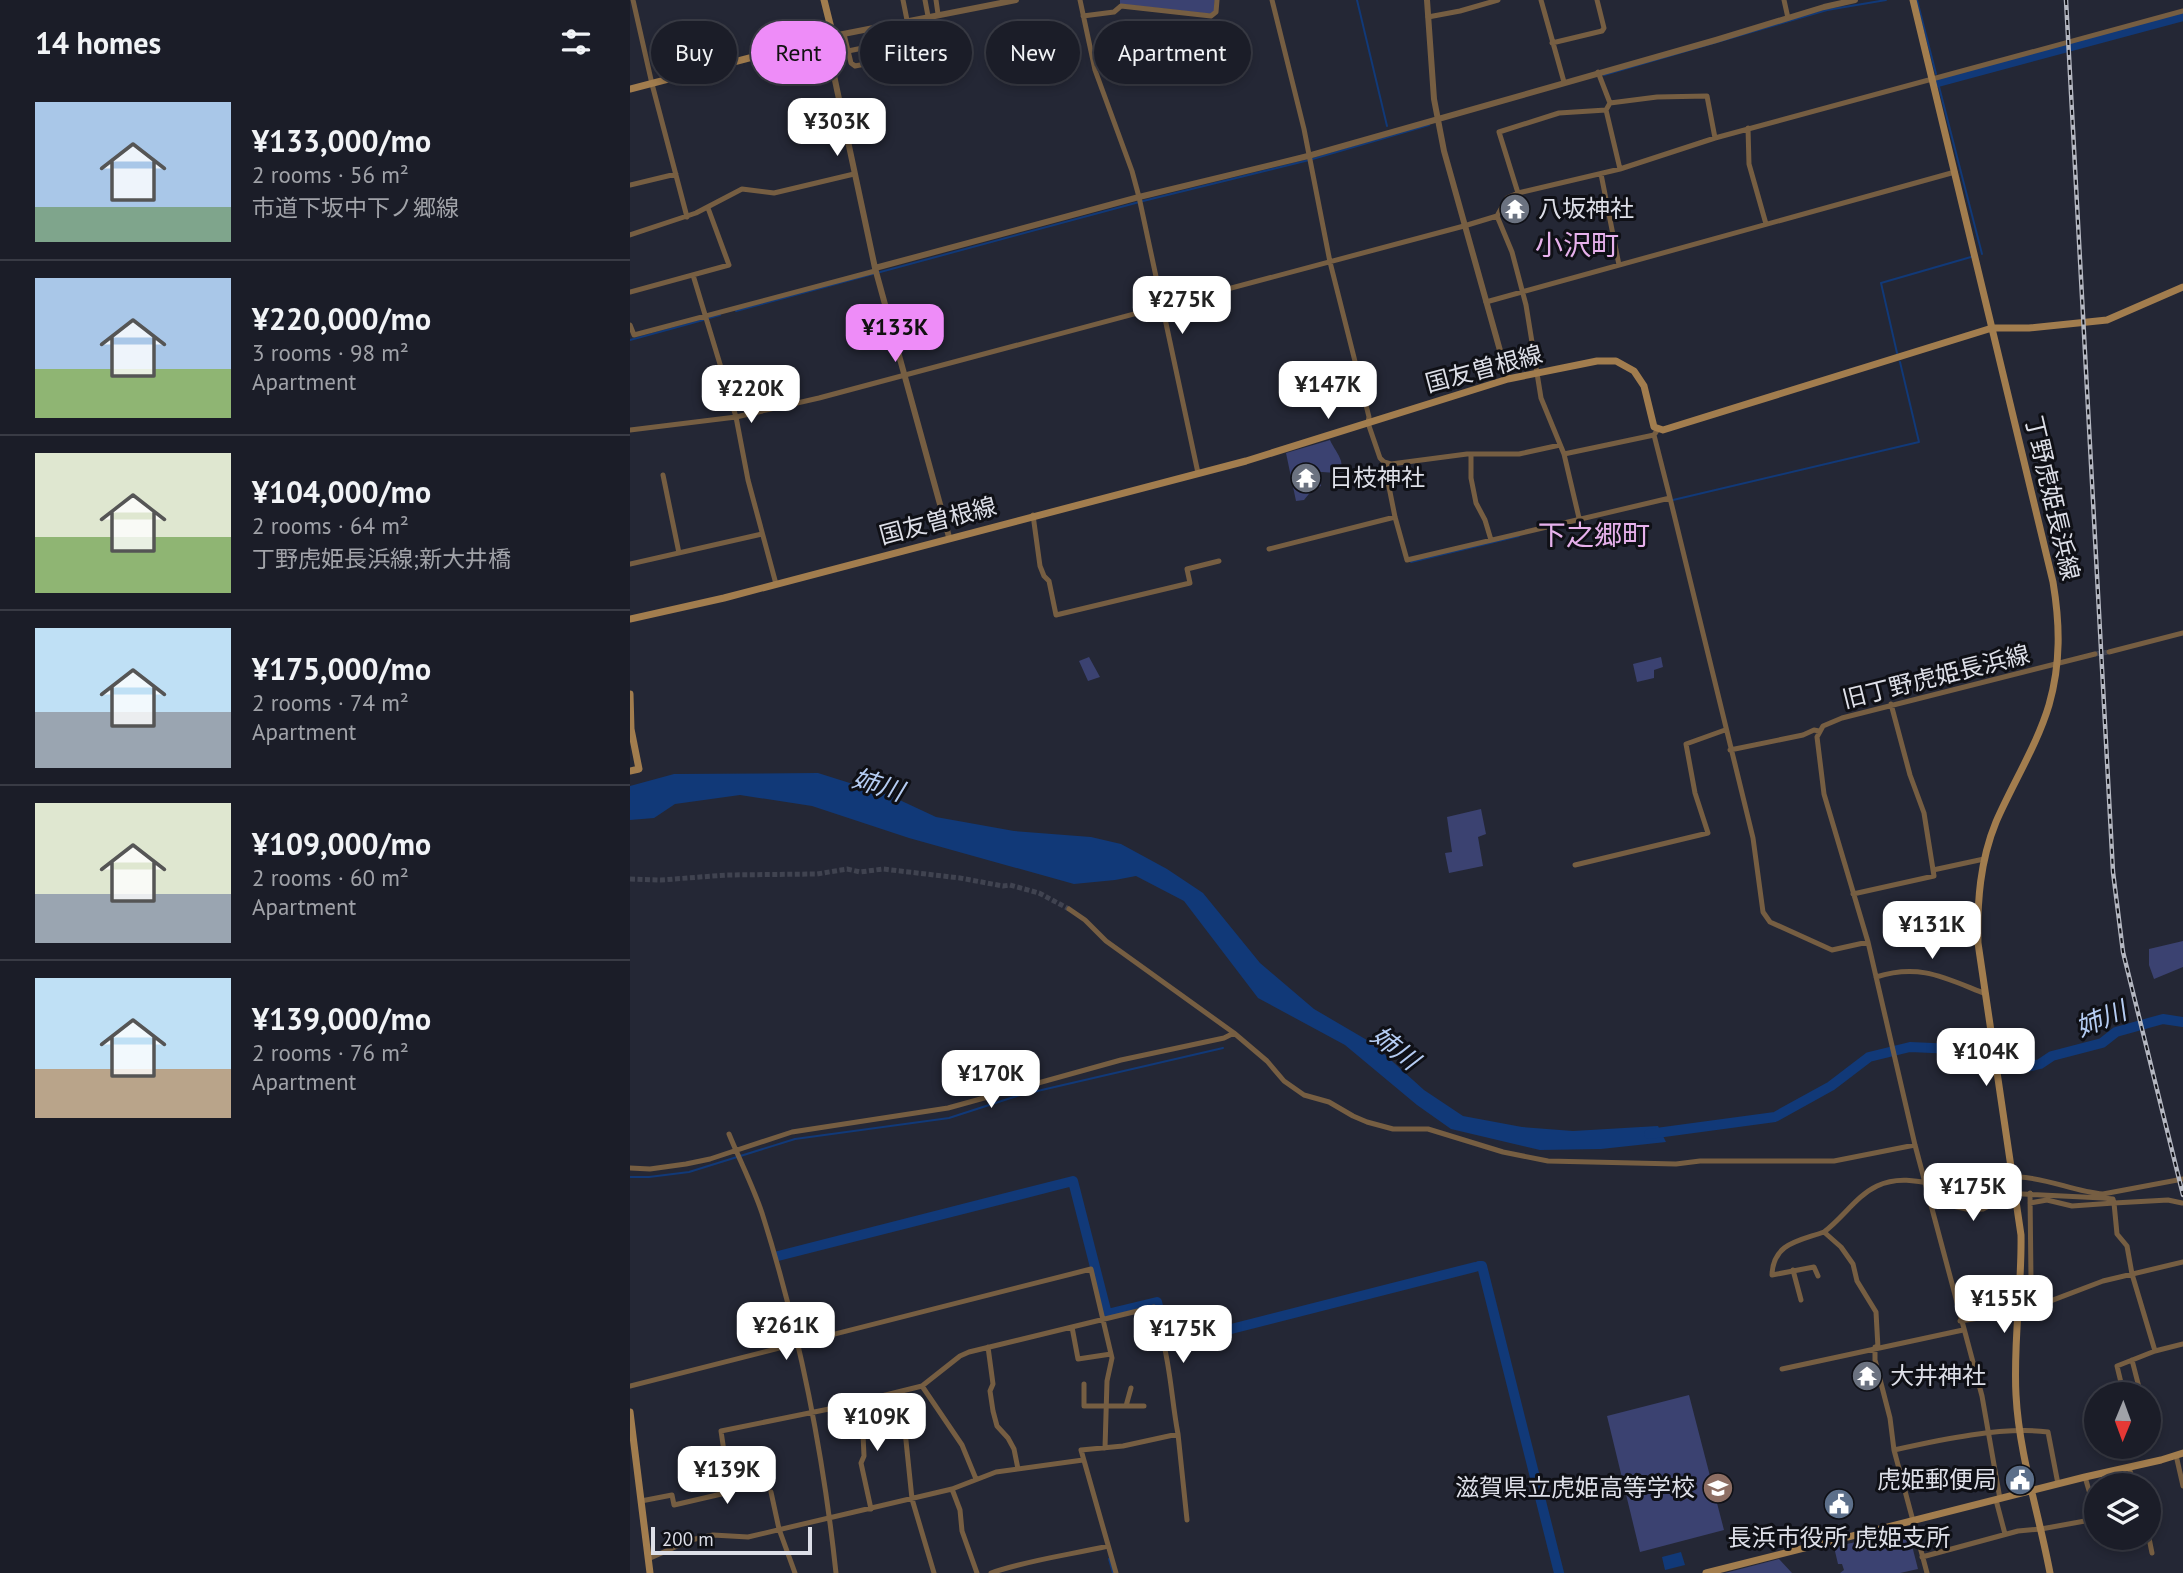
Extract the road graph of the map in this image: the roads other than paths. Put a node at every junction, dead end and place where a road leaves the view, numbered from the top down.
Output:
1 (633, 0) edge
2 (824, 0) edge
3 (903, 0) edge
4 (925, 0) edge
5 (936, 0) edge
6 (1013, 0) edge
7 (1080, 0) edge
8 (1217, 0) edge
9 (1272, 0) edge
10 (1427, 0) edge
11 (1499, 0) edge
12 (1541, 0) edge
13 (1597, 0) edge
14 (1784, 0) edge
15 (1855, 0) edge
16 (1913, 0) edge
17 (985, 2) edge
18 (2183, 11) edge
19 (938, 14) junction
20 (928, 16) junction
21 (1083, 16) junction
22 (1428, 17) junction
23 (1788, 18) junction
24 (907, 20) junction
25 (827, 21) edge
26 (902, 21) edge
27 (846, 42) edge
28 (1552, 43) junction
29 (860, 49) edge
30 (848, 51) junction
31 (751, 58) edge
32 (860, 65) edge
33 (1598, 72) junction
34 (1932, 78) junction
35 (1564, 82) junction
36 (838, 84) edge
37 (652, 85) junction
38 (630, 89) edge
39 (1610, 103) junction
40 (1606, 110) junction
41 (1437, 118) junction
42 (1748, 128) junction
43 (1715, 138) junction
44 (1308, 156) junction
45 (1620, 169) junction
46 (1955, 172) junction
47 (676, 174) junction
48 (854, 174) junction
49 (1601, 174) junction
50 (630, 185) edge
51 (1518, 194) junction
52 (1139, 200) junction
53 (708, 208) junction
54 (1497, 216) junction
55 (687, 217) junction
56 (1766, 224) junction
57 (1464, 226) junction
58 (630, 234) edge
59 (1330, 262) junction
60 (1619, 265) junction
61 (876, 272) junction
62 (693, 275) junction
63 (2183, 287) edge
64 (630, 292) edge
65 (1522, 292) junction
66 (1486, 302) junction
67 (1162, 307) junction
68 (705, 315) junction
69 (630, 325) edge
70 (1992, 328) junction
71 (1537, 373) junction
72 (904, 375) junction
73 (1508, 379) junction
74 (736, 417) junction
75 (1368, 423) junction
76 (630, 430) edge
77 (1656, 432) junction
78 (1560, 444) junction
79 (1471, 454) junction
80 (1564, 454) junction
81 (1384, 462) junction
82 (1198, 473) junction
83 (663, 475) dead end
84 (1670, 498) junction
85 (1033, 515) junction
86 (1395, 517) junction
87 (1579, 518) junction
88 (762, 534) junction
89 (948, 537) junction
90 (1491, 540) junction
91 (1269, 549) dead end
92 (679, 553) junction
93 (1219, 561) dead end
94 (630, 564) edge
95 (776, 584) junction
96 (630, 619) edge
97 (2183, 633) edge
98 (2109, 652) tunnel mouth
99 (2095, 654) tunnel mouth
100 (2057, 665) junction
101 (630, 694) edge
102 (1891, 704) junction
103 (630, 715) edge
104 (1725, 730) junction
105 (1819, 731) junction
106 (1730, 750) junction
107 (630, 771) edge
108 (1984, 859) junction
109 (1575, 865) dead end
110 (1933, 870) junction
111 (1853, 894) junction
112 (1069, 909) tunnel mouth
113 (1868, 942) junction
114 (1876, 976) junction
115 (1987, 997) junction
116 (1234, 1033) junction
117 (729, 1134) dead end
118 (1914, 1145) junction
119 (736, 1151) junction
120 (630, 1168) edge
121 (2013, 1175) junction
122 (2183, 1179) edge
123 (1924, 1182) junction
124 (2081, 1190) junction
125 (2022, 1194) dead end
126 (2030, 1194) junction
127 (2010, 1195) dead end
128 (2077, 1198) junction
129 (1930, 1201) junction
130 (2031, 1203) junction
131 (2114, 1203) junction
132 (2182, 1203) edge
133 (1824, 1232) junction
134 (2183, 1262) edge
135 (1793, 1270) junction
136 (2132, 1274) junction
137 (1818, 1276) dead end
138 (1801, 1300) dead end
139 (2040, 1305) junction
140 (2019, 1312) junction
141 (1104, 1319) junction
142 (1960, 1321) junction
143 (1072, 1327) junction
144 (1963, 1330) junction
145 (1163, 1341) junction
146 (2183, 1344) edge
147 (796, 1345) junction
148 (1145, 1346) dead end
149 (988, 1347) junction
150 (1876, 1348) junction
151 (2155, 1351) junction
152 (1111, 1354) junction
153 (2132, 1360) junction
154 (1782, 1369) dead end
155 (2121, 1382) edge
156 (2138, 1382) edge
157 (1084, 1384) dead end
158 (630, 1386) edge
159 (922, 1386) junction
160 (1131, 1388) dead end
161 (901, 1392) junction
162 (853, 1403) junction
163 (1105, 1406) junction
164 (1126, 1406) junction
165 (1144, 1406) dead end
166 (630, 1412) edge
167 (811, 1413) junction
168 (2020, 1431) junction
169 (1178, 1434) junction
170 (1987, 1434) junction
171 (1105, 1448) junction
172 (1894, 1450) junction
173 (2179, 1454) edge
174 (1083, 1460) junction
175 (2129, 1468) junction
176 (1018, 1469) junction
177 (2105, 1473) edge
178 (2131, 1473) edge
179 (2084, 1477) edge
180 (976, 1479) junction
181 (2058, 1484) junction
182 (2183, 1486) edge
183 (952, 1489) junction
184 (2032, 1491) junction
185 (771, 1492) dead end
186 (912, 1499) junction
187 (1998, 1500) junction
188 (641, 1502) junction
189 (871, 1509) junction
190 (830, 1519) junction
191 (1187, 1520) dead end
192 (1914, 1521) junction
193 (2084, 1522) edge
194 (779, 1529) junction
195 (2041, 1529) junction
196 (2005, 1534) junction
197 (1108, 1546) junction
198 (2151, 1550) edge
199 (2152, 1553) dead end
200 (1922, 1557) junction
201 (648, 1559) junction
202 (650, 1573) edge
203 (795, 1573) edge
204 (836, 1573) edge
205 (934, 1573) edge
206 (976, 1573) edge
207 (991, 1573) edge
208 (1116, 1573) edge
209 (1706, 1573) edge
210 (1927, 1573) edge
211 (2050, 1573) edge

1 - 37 street
2 - 25 main road
3 - 24 street
4 - 20 street
5 - 19 street
6 - 17 street
7 - 21 street
8 - 21 street
9 - 44 street
10 - 22 street
11 - 22 street
12 - 28 street
13 - 28 street
14 - 23 street
15 - 23 street
16 - 34 main road, 丁野虎姫長浜線
17 - 19 street
18 - 34 street
19 - 20 street
20 - 24 street
21 - 52 street
22 - 41 street
23 - 33 street
24 - 26 street
27 - 30 street
28 - 35 street
29 - 30 street
30 - 32 street
31 - 37 main road
33 - 35 street
33 - 39 street
34 - 42 street
34 - 46 main road, 丁野虎姫長浜線
35 - 41 street
36 - 48 street
37 - 38 main road
37 - 47 street
39 - 40 street
39 - 43 street
40 - 45 street
40 - 51 street
41 - 44 street
41 - 57 street
42 - 43 street
42 - 56 street
43 - 45 street
44 - 52 street
44 - 59 street
45 - 49 street
46 - 56 street
46 - 70 main road, 丁野虎姫長浜線
47 - 50 street
47 - 55 street
48 - 53 street
48 - 61 street
49 - 51 street
49 - 60 street
51 - 54 street
52 - 61 street
52 - 67 street
53 - 55 street
53 - 62 street
54 - 57 street
54 - 65 street
55 - 58 street
56 - 60 street
57 - 59 street
57 - 66 street
59 - 67 street
59 - 75 street
60 - 65 street
61 - 68 street
61 - 72 street
62 - 64 street
62 - 68 street
63 - 70 main road
65 - 66 street
65 - 71 street
66 - 73 street
67 - 72 street
67 - 82 street
68 - 69 street
68 - 74 street
70 - 77 main road
70 - 100 main road, 丁野虎姫長浜線
71 - 73 main road, 国友曽根線
71 - 77 main road, 国友曽根線
71 - 78 street
72 - 74 street
72 - 89 street
73 - 75 main road, 国友曽根線
74 - 76 street
74 - 88 street
75 - 81 street
75 - 82 main road, 国友曽根線
77 - 80 street
77 - 84 street
78 - 79 street
78 - 80 street
79 - 81 street
79 - 90 street
80 - 87 street
81 - 86 street
82 - 85 main road, 国友曽根線
83 - 92 street
84 - 87 street
84 - 104 street
85 - 89 main road, 国友曽根線
85 - 93 street
86 - 90 street
86 - 91 street
87 - 90 street
88 - 92 street
88 - 95 street
89 - 95 main road, 国友曽根線
92 - 94 street
95 - 96 main road, 国友曽根線
97 - 98 street
99 - 100 street, 旧丁野虎姫長浜線
100 - 102 street, 旧丁野虎姫長浜線
100 - 108 main road, 丁野虎姫長浜線
101 - 103 main road
102 - 105 street, 旧丁野虎姫長浜線
102 - 110 street
103 - 107 main road
104 - 106 street
104 - 109 street
105 - 106 street
105 - 111 street, 旧丁野虎姫長浜線
106 - 113 street
108 - 110 street
108 - 115 main road, 丁野虎姫長浜線
110 - 111 street
111 - 113 street, 旧丁野虎姫長浜線
112 - 116 street
113 - 114 street, 旧丁野虎姫長浜線
114 - 115 street
114 - 118 street, 旧丁野虎姫長浜線
115 - 121 main road, 丁野虎姫長浜線
116 - 118 street
116 - 119 street
117 - 119 street
118 - 123 street, 旧丁野虎姫長浜線
119 - 120 street
119 - 147 street
121 - 123 street
121 - 124 street
121 - 140 main road
122 - 124 street
123 - 129 street, 旧丁野虎姫長浜線
123 - 133 street
124 - 128 street
125 - 126 street
126 - 128 street
126 - 130 street
127 - 129 street
128 - 131 street
129 - 142 street, 旧丁野虎姫長浜線
130 - 131 street
130 - 139 street
131 - 132 street
131 - 136 street
133 - 135 street
133 - 150 street
134 - 136 street
135 - 137 street
135 - 138 street
136 - 139 street
136 - 151 street
139 - 140 street
140 - 142 street
140 - 168 main road
141 - 143 street
141 - 145 street
141 - 147 street
141 - 152 street
142 - 144 street, 旧丁野虎姫長浜線
143 - 149 street
143 - 152 street
144 - 150 street
144 - 170 street, 旧丁野虎姫長浜線
145 - 148 street
145 - 169 street
146 - 151 street
147 - 158 street
147 - 167 street
149 - 159 street
149 - 176 street
150 - 154 street
150 - 172 street
151 - 153 street
152 - 163 street
153 - 155 street
153 - 156 street
157 - 163 street
159 - 161 street
159 - 180 street
160 - 164 street
161 - 162 street
161 - 186 street
162 - 167 street
162 - 189 street
163 - 164 street
163 - 171 street
164 - 165 street
166 - 188 main road
167 - 188 street
167 - 190 street
168 - 170 street
168 - 181 street
168 - 184 main road
169 - 171 street
169 - 191 street
170 - 172 street
170 - 187 street, 旧丁野虎姫長浜線
171 - 174 street
172 - 192 street
173 - 175 main road
173 - 182 street
174 - 176 street
174 - 197 street
175 - 177 main road
175 - 178 street
176 - 180 street
179 - 181 main road
180 - 183 street
181 - 184 main road
183 - 186 street
183 - 206 street
184 - 187 main road
184 - 195 main road
185 - 194 street
186 - 189 street
186 - 205 street
187 - 192 main road
187 - 196 street, 旧丁野虎姫長浜線
188 - 201 main road
189 - 190 street
190 - 194 street
190 - 204 street
192 - 200 street
192 - 209 main road
193 - 195 street
194 - 201 street
194 - 203 street
195 - 196 street
195 - 211 main road
196 - 200 street
197 - 207 street
197 - 208 street
198 - 199 street
200 - 210 street
201 - 202 main road

